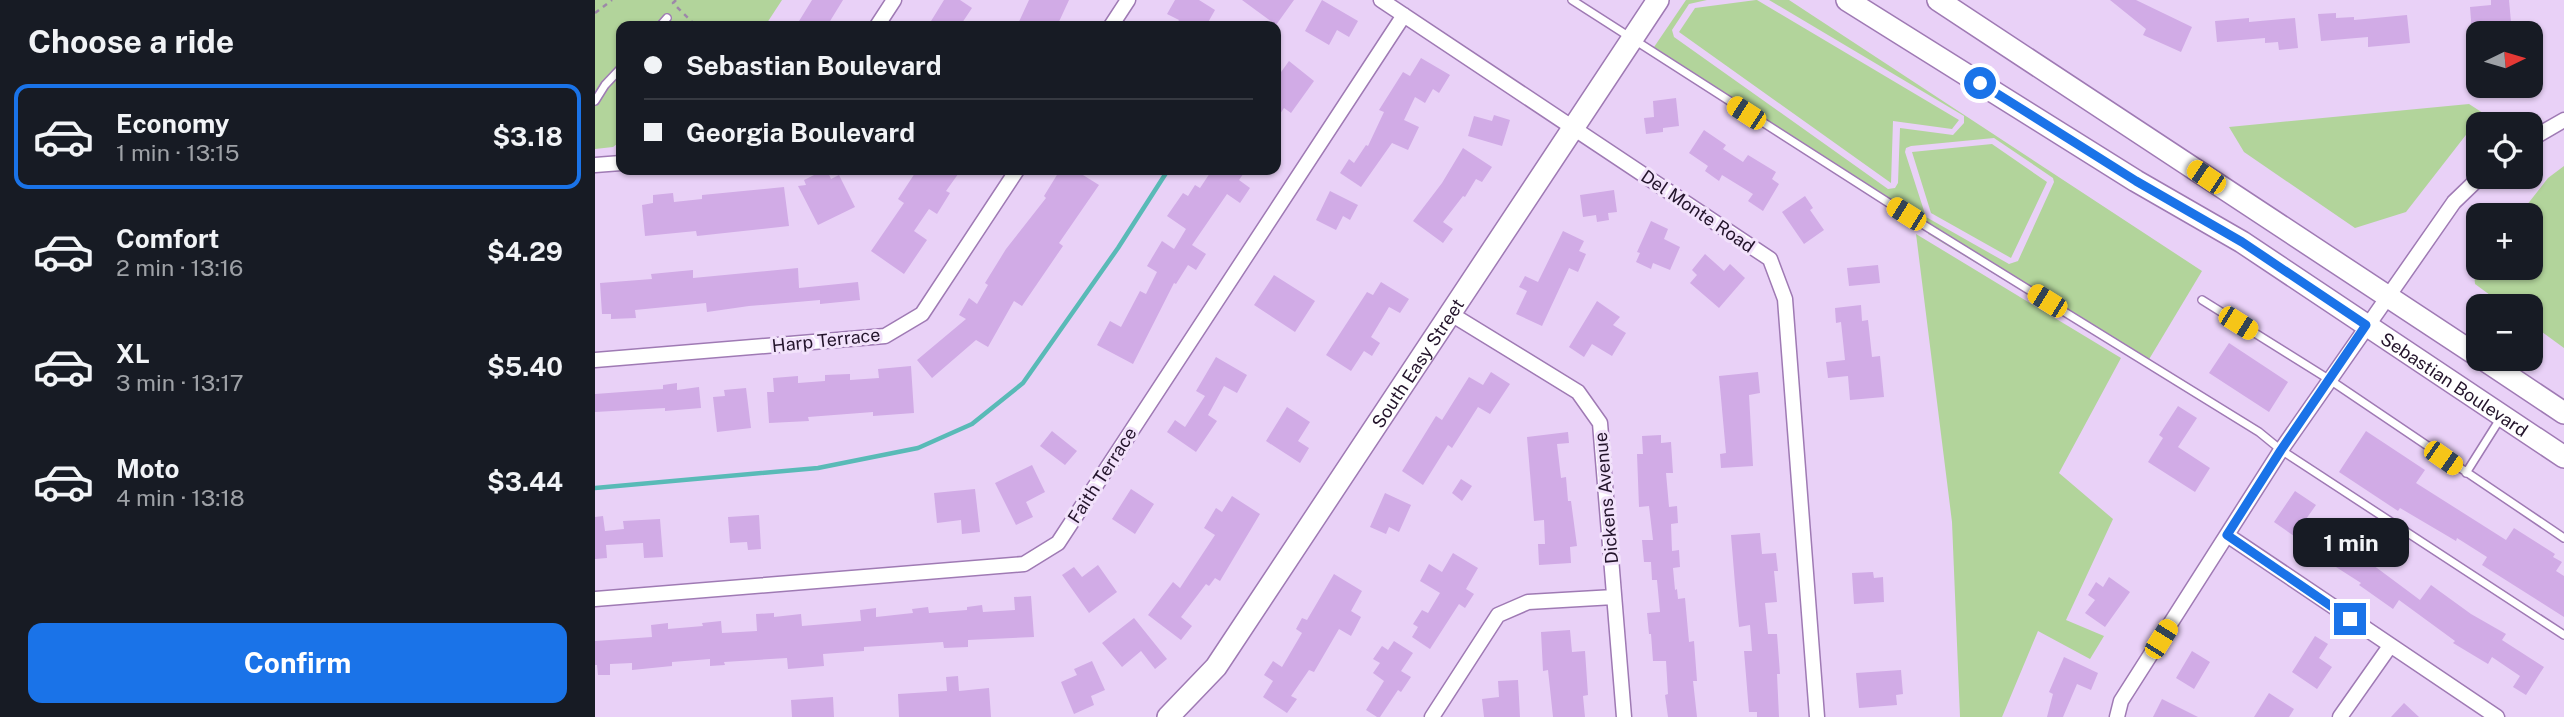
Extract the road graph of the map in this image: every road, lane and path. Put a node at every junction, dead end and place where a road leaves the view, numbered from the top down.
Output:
1 (612, 0) edge
2 (894, 0) edge
3 (1128, 0) edge
4 (1381, 0) edge
5 (1572, 0) edge
6 (1658, 0) edge
7 (1847, 0) edge
8 (1938, 0) edge
9 (673, 1) edge
10 (595, 13) edge
11 (1404, 15) junction
12 (667, 18) dead end
13 (664, 21) edge
14 (690, 21) edge
15 (880, 21) edge
16 (1114, 21) edge
17 (1632, 40) junction
18 (616, 73) edge
19 (595, 101) edge
20 (2564, 120) edge
21 (1573, 127) junction
22 (2543, 132) edge
23 (616, 163) edge
24 (595, 165) edge
25 (1014, 175) edge
26 (2468, 189) edge
27 (2387, 296) junction
28 (2202, 300) dead end
29 (1451, 314) junction
30 (2366, 325) junction
31 (2466, 348) edge
32 (595, 360) edge
33 (2501, 371) edge
34 (2330, 380) junction
35 (2564, 413) edge
36 (2502, 415) junction
37 (2281, 450) junction
38 (2564, 457) edge
39 (2466, 473) junction
40 (2227, 535) junction
41 (2564, 538) edge
42 (1614, 597) junction
43 (595, 599) edge
44 (2564, 635) edge
45 (2390, 646) junction
46 (1168, 717) edge
47 (1432, 717) edge
48 (1624, 717) edge
49 (1818, 717) edge
50 (2117, 717) edge
51 (2340, 717) edge
52 (2497, 717) edge

1 - 10 path
2 - 15 street
3 - 16 street
4 - 11 street, Del Monte Road
5 - 17 lane
6 - 17 main road, South Easy Street
7 - 30 main road, Sebastian Boulevard
8 - 27 main road, Sebastian Boulevard
9 - 14 path
11 - 21 street, Del Monte Road
11 - 43 street, Faith Terrace
12 - 13 lane
17 - 21 main road, South Easy Street
17 - 37 lane
18 - 19 lane
20 - 22 street
21 - 29 main road, South Easy Street
21 - 49 street, Del Monte Road
23 - 24 street
25 - 32 street, Harp Terrace
26 - 27 street
27 - 30 street
27 - 31 main road, Sebastian Boulevard
28 - 34 lane
29 - 42 street, Dickens Avenue
29 - 46 main road, South Easy Street
30 - 34 street
30 - 36 main road, Sebastian Boulevard
33 - 35 main road, Sebastian Boulevard
34 - 37 street
34 - 39 lane
36 - 38 main road, Sebastian Boulevard
36 - 39 lane
37 - 40 street
37 - 44 lane
39 - 41 lane
40 - 45 street
40 - 50 street
42 - 47 street
42 - 48 street, Dickens Avenue
45 - 51 street
45 - 52 street

